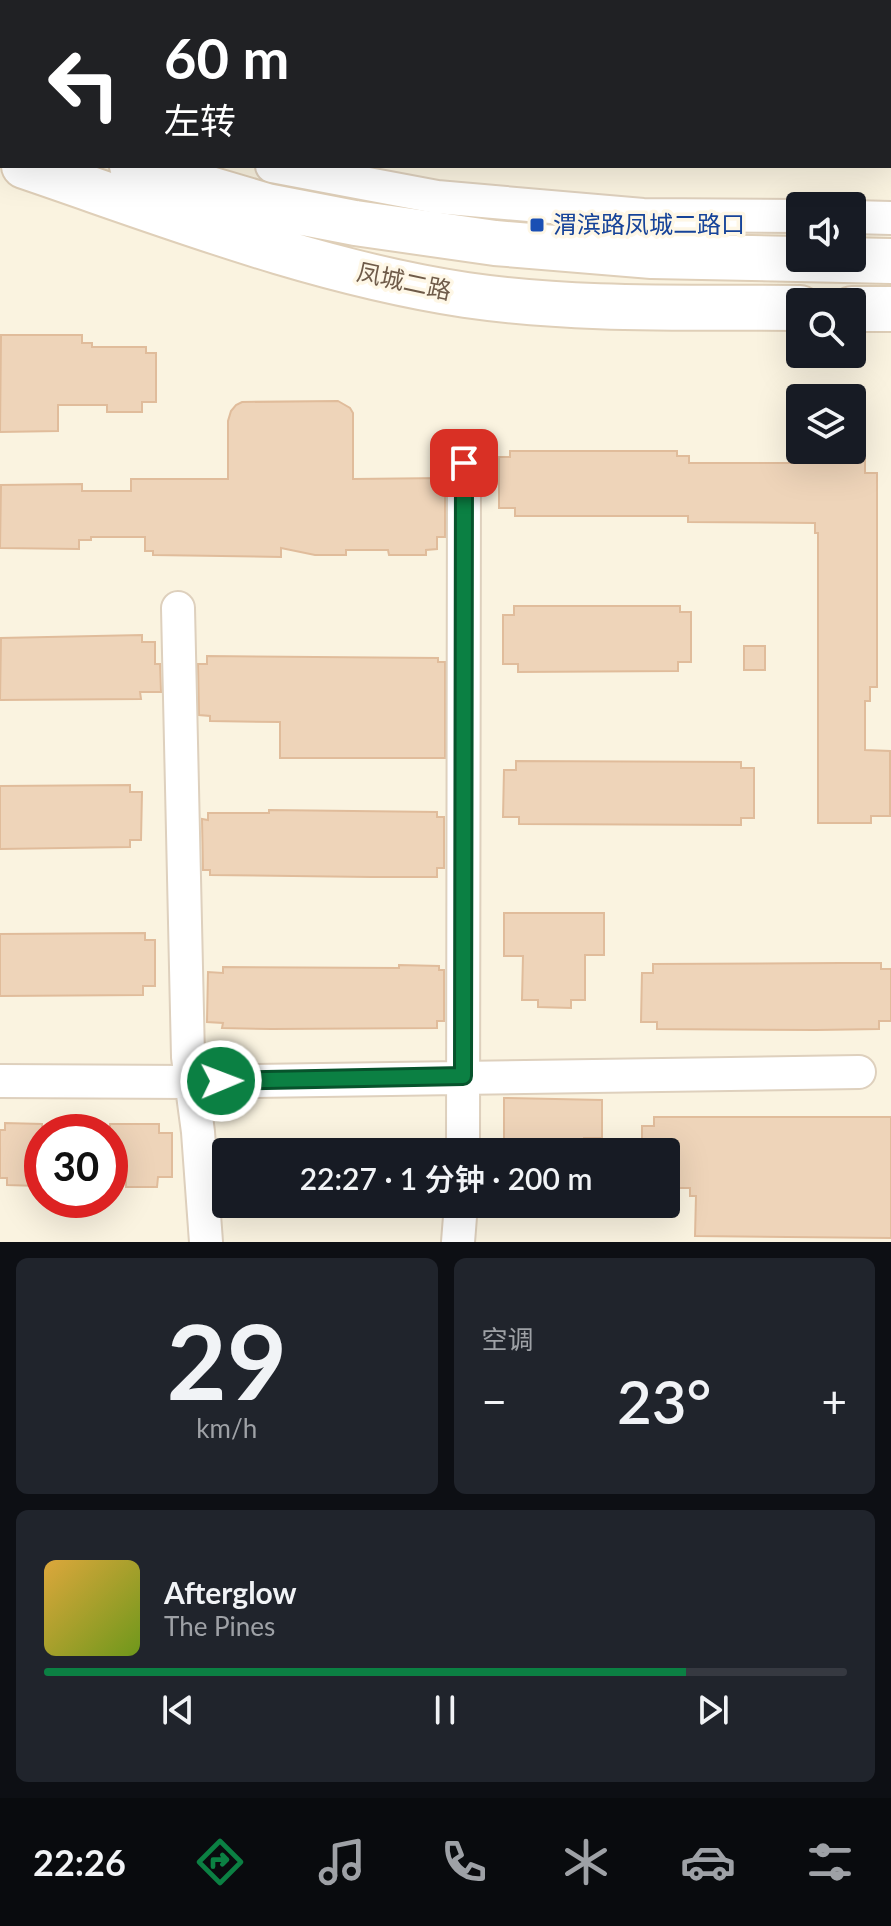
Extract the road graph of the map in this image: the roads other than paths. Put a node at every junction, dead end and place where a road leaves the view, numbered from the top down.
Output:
1 (30, 168) edge
2 (139, 168) edge
3 (283, 168) edge
4 (786, 216) edge
5 (866, 217) edge
6 (891, 218) edge
7 (891, 261) edge
8 (786, 308) edge
9 (866, 309) edge
10 (891, 309) edge
11 (464, 463) dead end
12 (178, 608) dead end
13 (859, 1072) dead end
14 (463, 1076) junction
15 (0, 1081) edge
16 (191, 1082) junction
17 (463, 1138) edge
18 (460, 1218) edge
19 (206, 1242) edge
20 (458, 1242) edge

1 - 8 main road, 凤城二路
2 - 7 main road, 凤城二路
3 - 4 street
5 - 6 street
9 - 10 main road
11 - 14 street
12 - 16 street
13 - 14 street
14 - 16 street
14 - 17 street
15 - 16 street
16 - 19 street
18 - 20 street

